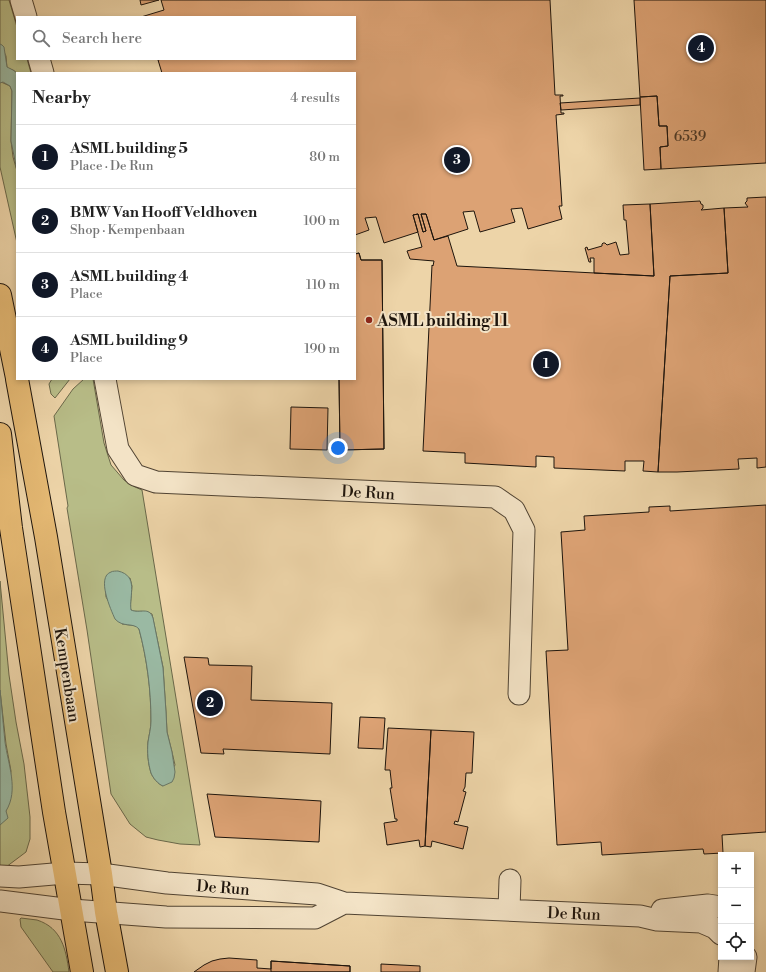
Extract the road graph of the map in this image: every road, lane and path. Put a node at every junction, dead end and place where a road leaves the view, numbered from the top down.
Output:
1 (21, 0) edge
2 (26, 16) edge
3 (39, 60) edge
4 (43, 72) edge
5 (0, 295) edge
6 (16, 373) edge
7 (17, 380) edge
8 (105, 380) edge
9 (0, 434) edge
10 (519, 694) dead end
11 (65, 873) junction
12 (101, 874) junction
13 (0, 876) edge
14 (510, 880) dead end
15 (0, 900) edge
16 (344, 903) junction
17 (718, 907) edge
18 (72, 910) junction
19 (509, 910) junction
20 (106, 912) junction
21 (640, 916) junction
22 (718, 931) edge
23 (730, 960) edge
24 (746, 960) edge
25 (82, 972) edge
26 (117, 972) edge
27 (729, 972) edge
28 (744, 972) edge

1 - 2 street
3 - 4 street
5 - 6 main road, Kempenbaan
7 - 12 main road, Kempenbaan
8 - 10 street, De Run
9 - 11 main road
11 - 12 street, De Run
11 - 13 street, De Run
11 - 18 main road
12 - 16 street, De Run
12 - 20 main road, Kempenbaan
14 - 19 street
15 - 18 street, De Run
16 - 19 street, De Run
16 - 20 street, De Run
17 - 21 street, De Run
18 - 20 street, De Run
18 - 25 main road
19 - 21 street, De Run
20 - 26 main road, Kempenbaan
21 - 22 street, De Run
23 - 27 street
24 - 28 street

